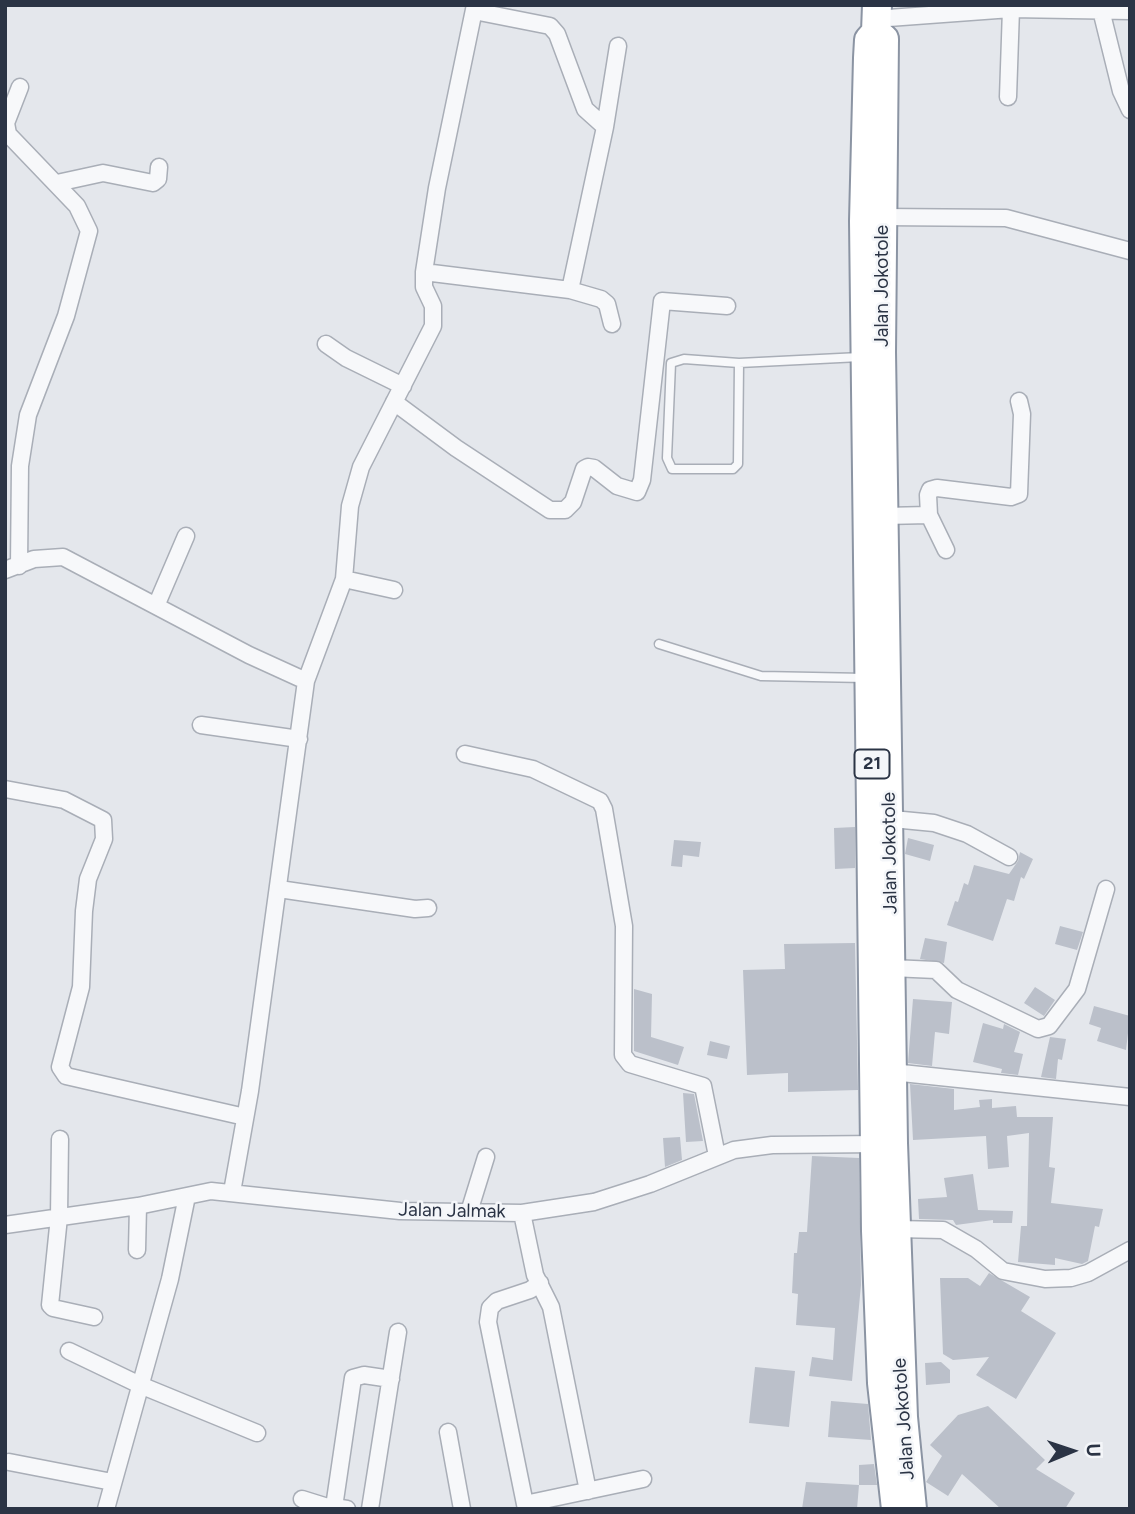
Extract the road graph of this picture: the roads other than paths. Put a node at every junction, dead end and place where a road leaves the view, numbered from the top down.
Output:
1 (475, 8) edge
2 (1011, 9) junction
3 (1101, 10) junction
4 (1130, 10) edge
5 (876, 18) edge
6 (618, 46) dead end
7 (20, 87) dead end
8 (1008, 97) dead end
9 (1130, 110) edge
10 (605, 127) junction
11 (875, 145) junction
12 (159, 167) dead end
13 (57, 183) junction
14 (882, 217) junction
15 (1130, 251) edge
16 (433, 273) junction
17 (570, 290) junction
18 (727, 306) dead end
19 (612, 324) dead end
20 (326, 344) dead end
21 (867, 356) junction
22 (739, 363) junction
23 (403, 386) junction
24 (1019, 401) dead end
25 (394, 402) junction
26 (929, 515) junction
27 (884, 516) junction
28 (186, 536) dead end
29 (946, 550) dead end
30 (12, 568) edge
31 (344, 579) junction
32 (394, 590) dead end
33 (156, 606) junction
34 (659, 644) dead end
35 (872, 678) junction
36 (306, 681) junction
37 (201, 725) dead end
38 (299, 739) junction
39 (465, 754) dead end
40 (5, 789) edge
41 (881, 818) junction
42 (1009, 857) dead end
43 (279, 889) junction
44 (1106, 889) dead end
45 (428, 908) dead end
46 (882, 911) junction
47 (891, 968) junction
48 (892, 1072) junction
49 (1130, 1097) edge
50 (245, 1117) junction
51 (61, 1139) dead end
52 (885, 1143) junction
53 (717, 1156) junction
54 (486, 1157) dead end
55 (232, 1192) junction
56 (187, 1196) junction
57 (138, 1206) junction
58 (468, 1212) junction
59 (522, 1213) junction
60 (59, 1217) junction
61 (5, 1225) edge
62 (896, 1229) junction
63 (137, 1250) dead end
64 (1130, 1250) edge
65 (540, 1283) junction
66 (94, 1317) dead end
67 (398, 1332) dead end
68 (69, 1351) dead end
69 (391, 1379) junction
70 (140, 1385) junction
71 (448, 1432) dead end
72 (257, 1433) dead end
73 (9, 1462) dead end
74 (643, 1479) dead end
75 (112, 1482) junction
76 (588, 1491) junction
77 (302, 1499) dead end
78 (526, 1506) edge
79 (338, 1508) edge
80 (106, 1509) edge
81 (370, 1509) edge
82 (463, 1509) edge
83 (896, 1509) edge
84 (912, 1509) edge

1 - 10 street
1 - 16 street
2 - 3 street
2 - 5 street
2 - 8 street
3 - 4 street
3 - 9 street
5 - 11 highway, Jalan Jokotole / 21
6 - 10 street
7 - 13 street
10 - 17 street
11 - 14 highway, Jalan Jokotole / 21
11 - 21 highway, Jalan Jokotole / 21
12 - 13 street
13 - 30 street
14 - 15 street
14 - 27 highway, Jalan Jokotole / 21
16 - 17 street
16 - 23 street
17 - 19 street
18 - 25 street
20 - 23 street
21 - 22 lane
21 - 35 highway, Jalan Jokotole / 21
22 - 22 lane
23 - 25 street
24 - 26 street
25 - 31 street
26 - 27 street
26 - 29 street
27 - 41 highway, Jalan Jokotole / 21
28 - 33 street
30 - 33 street
31 - 32 street
31 - 36 street
33 - 36 street
34 - 35 lane
35 - 41 highway, Jalan Jokotole / 21
36 - 38 street
37 - 38 street
38 - 43 street
39 - 53 street
40 - 50 street
41 - 42 street
41 - 46 highway, Jalan Jokotole / 21
43 - 45 street
43 - 50 street
44 - 47 street
46 - 47 highway, Jalan Jokotole / 21
46 - 52 highway, Jalan Jokotole / 21
47 - 48 highway, Jalan Jokotole / 21
48 - 49 street
48 - 52 highway, Jalan Jokotole / 21
50 - 55 street
51 - 60 street
52 - 53 street, Jalan Jalmak
52 - 62 highway, Jalan Jokotole / 21
52 - 83 highway, Jalan Jokotole / 21
53 - 59 street, Jalan Jalmak
54 - 58 street
55 - 56 street, Jalan Jalmak
55 - 58 street, Jalan Jalmak
56 - 57 street, Jalan Jalmak
56 - 70 street
57 - 60 street, Jalan Jalmak
57 - 63 street
58 - 59 street, Jalan Jalmak
59 - 65 street
60 - 61 street, Jalan Jalmak
60 - 66 street
62 - 64 street
62 - 84 highway, Jalan Jokotole / 21
65 - 76 street
65 - 78 street
67 - 69 street
68 - 70 street
69 - 79 street
69 - 81 street
70 - 72 street
70 - 75 street
71 - 82 street
73 - 75 street
74 - 76 street
75 - 80 street
76 - 78 street
77 - 79 street

